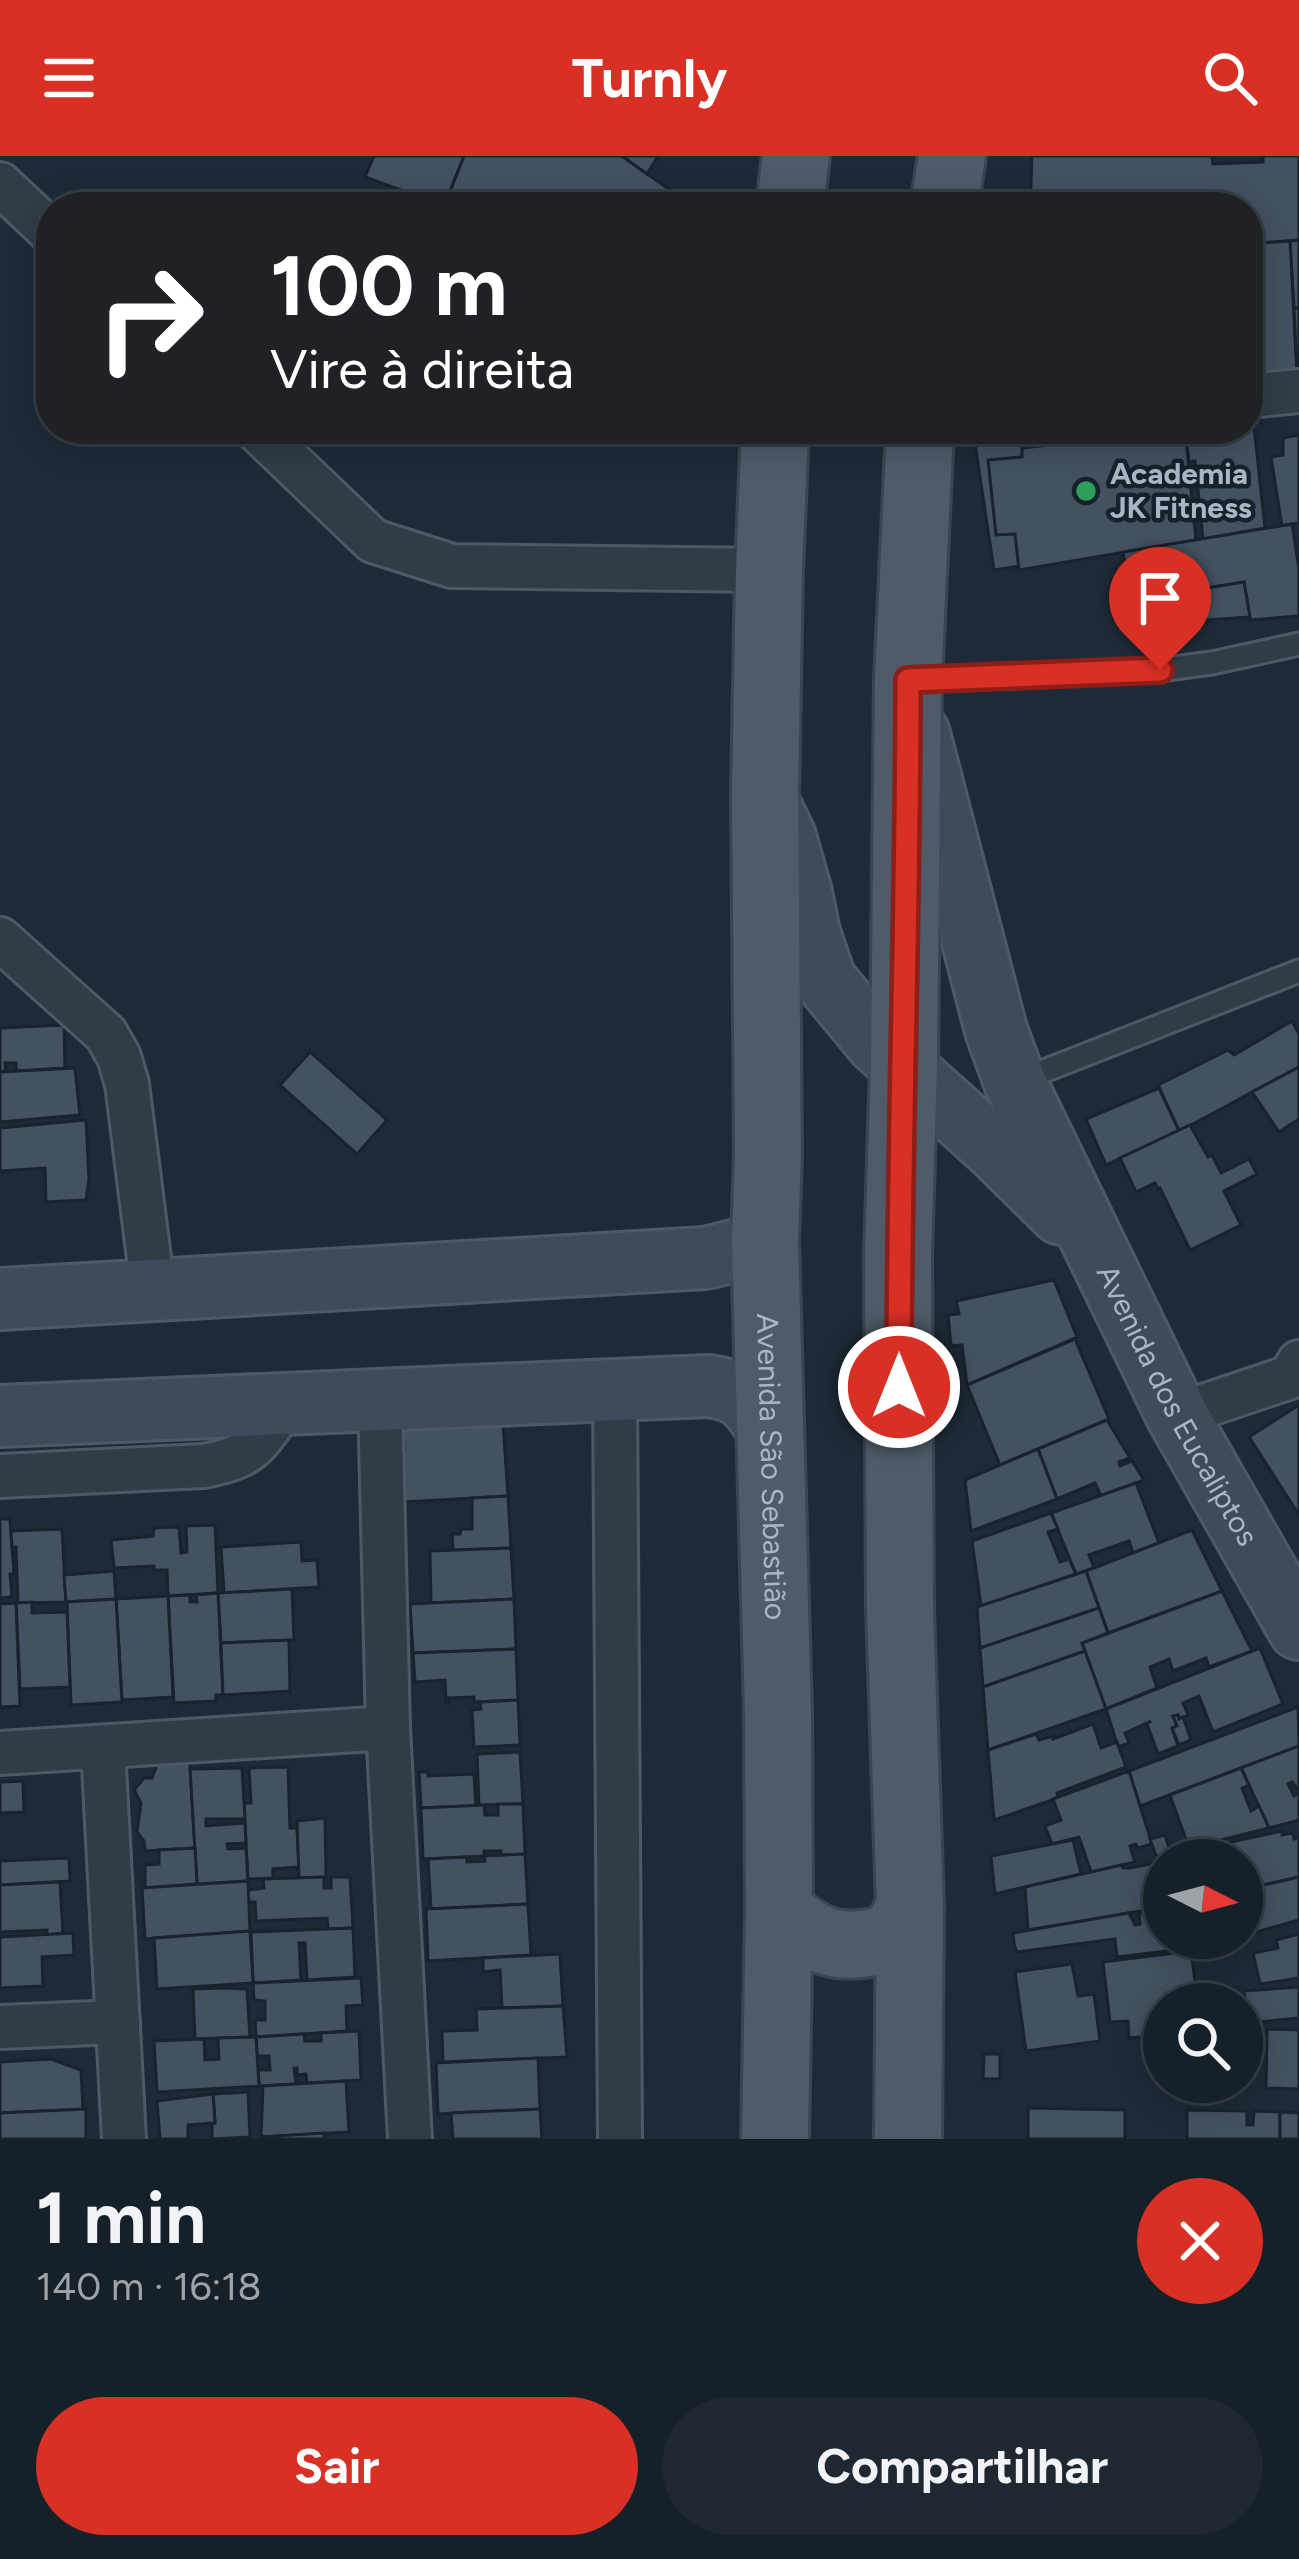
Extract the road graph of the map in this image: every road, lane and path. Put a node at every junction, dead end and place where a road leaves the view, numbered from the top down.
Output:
1 (796, 156) edge
2 (952, 156) edge
3 (0, 184) edge
4 (792, 192) edge
5 (946, 192) edge
6 (36, 218) edge
7 (1299, 391) edge
8 (1263, 395) edge
9 (272, 444) edge
10 (774, 444) edge
11 (919, 444) edge
12 (769, 570) junction
13 (1299, 644) edge
14 (908, 687) junction
15 (765, 796) junction
16 (0, 939) edge
17 (1299, 970) edge
18 (18, 973) edge
19 (904, 1064) junction
20 (1015, 1082) junction
21 (765, 1240) junction
22 (1092, 1244) junction
23 (153, 1290) junction
24 (0, 1300) edge
25 (1296, 1373) edge
26 (614, 1390) junction
27 (380, 1399) junction
28 (287, 1403) junction
29 (1177, 1415) junction
30 (0, 1416) edge
31 (770, 1432) junction
32 (0, 1476) edge
33 (1299, 1629) edge
34 (388, 1728) junction
35 (103, 1748) junction
36 (0, 1754) edge
37 (910, 1906) junction
38 (779, 1912) junction
39 (118, 2022) junction
40 (0, 2027) edge
41 (124, 2139) edge
42 (410, 2139) edge
43 (620, 2139) edge
44 (775, 2139) edge
45 (908, 2139) edge

1 - 4 main road
2 - 5 main road
3 - 6 street
7 - 8 street
9 - 12 street
10 - 12 main road, Avenida São Sebastião
11 - 14 main road
12 - 15 main road, Avenida São Sebastião
13 - 14 lane
14 - 19 main road
14 - 20 street
15 - 19 street, Avenida São Sebastião
15 - 21 main road, Avenida São Sebastião
16 - 18 street
17 - 20 lane
18 - 23 street
19 - 22 street, Avenida São Sebastião
19 - 37 main road
20 - 22 street
21 - 23 street
21 - 31 main road, Avenida São Sebastião
22 - 29 street, Avenida dos Eucaliptos
23 - 24 street
25 - 29 street
26 - 27 street
26 - 31 street
26 - 43 street
27 - 28 street
27 - 34 street
28 - 30 street
28 - 32 street
29 - 33 street, Avenida dos Eucaliptos
31 - 38 main road, Avenida São Sebastião
34 - 35 street
34 - 42 street
35 - 36 street
35 - 39 street
37 - 38 main road
37 - 45 main road
38 - 44 main road, Avenida São Sebastião
39 - 40 street
39 - 41 street

